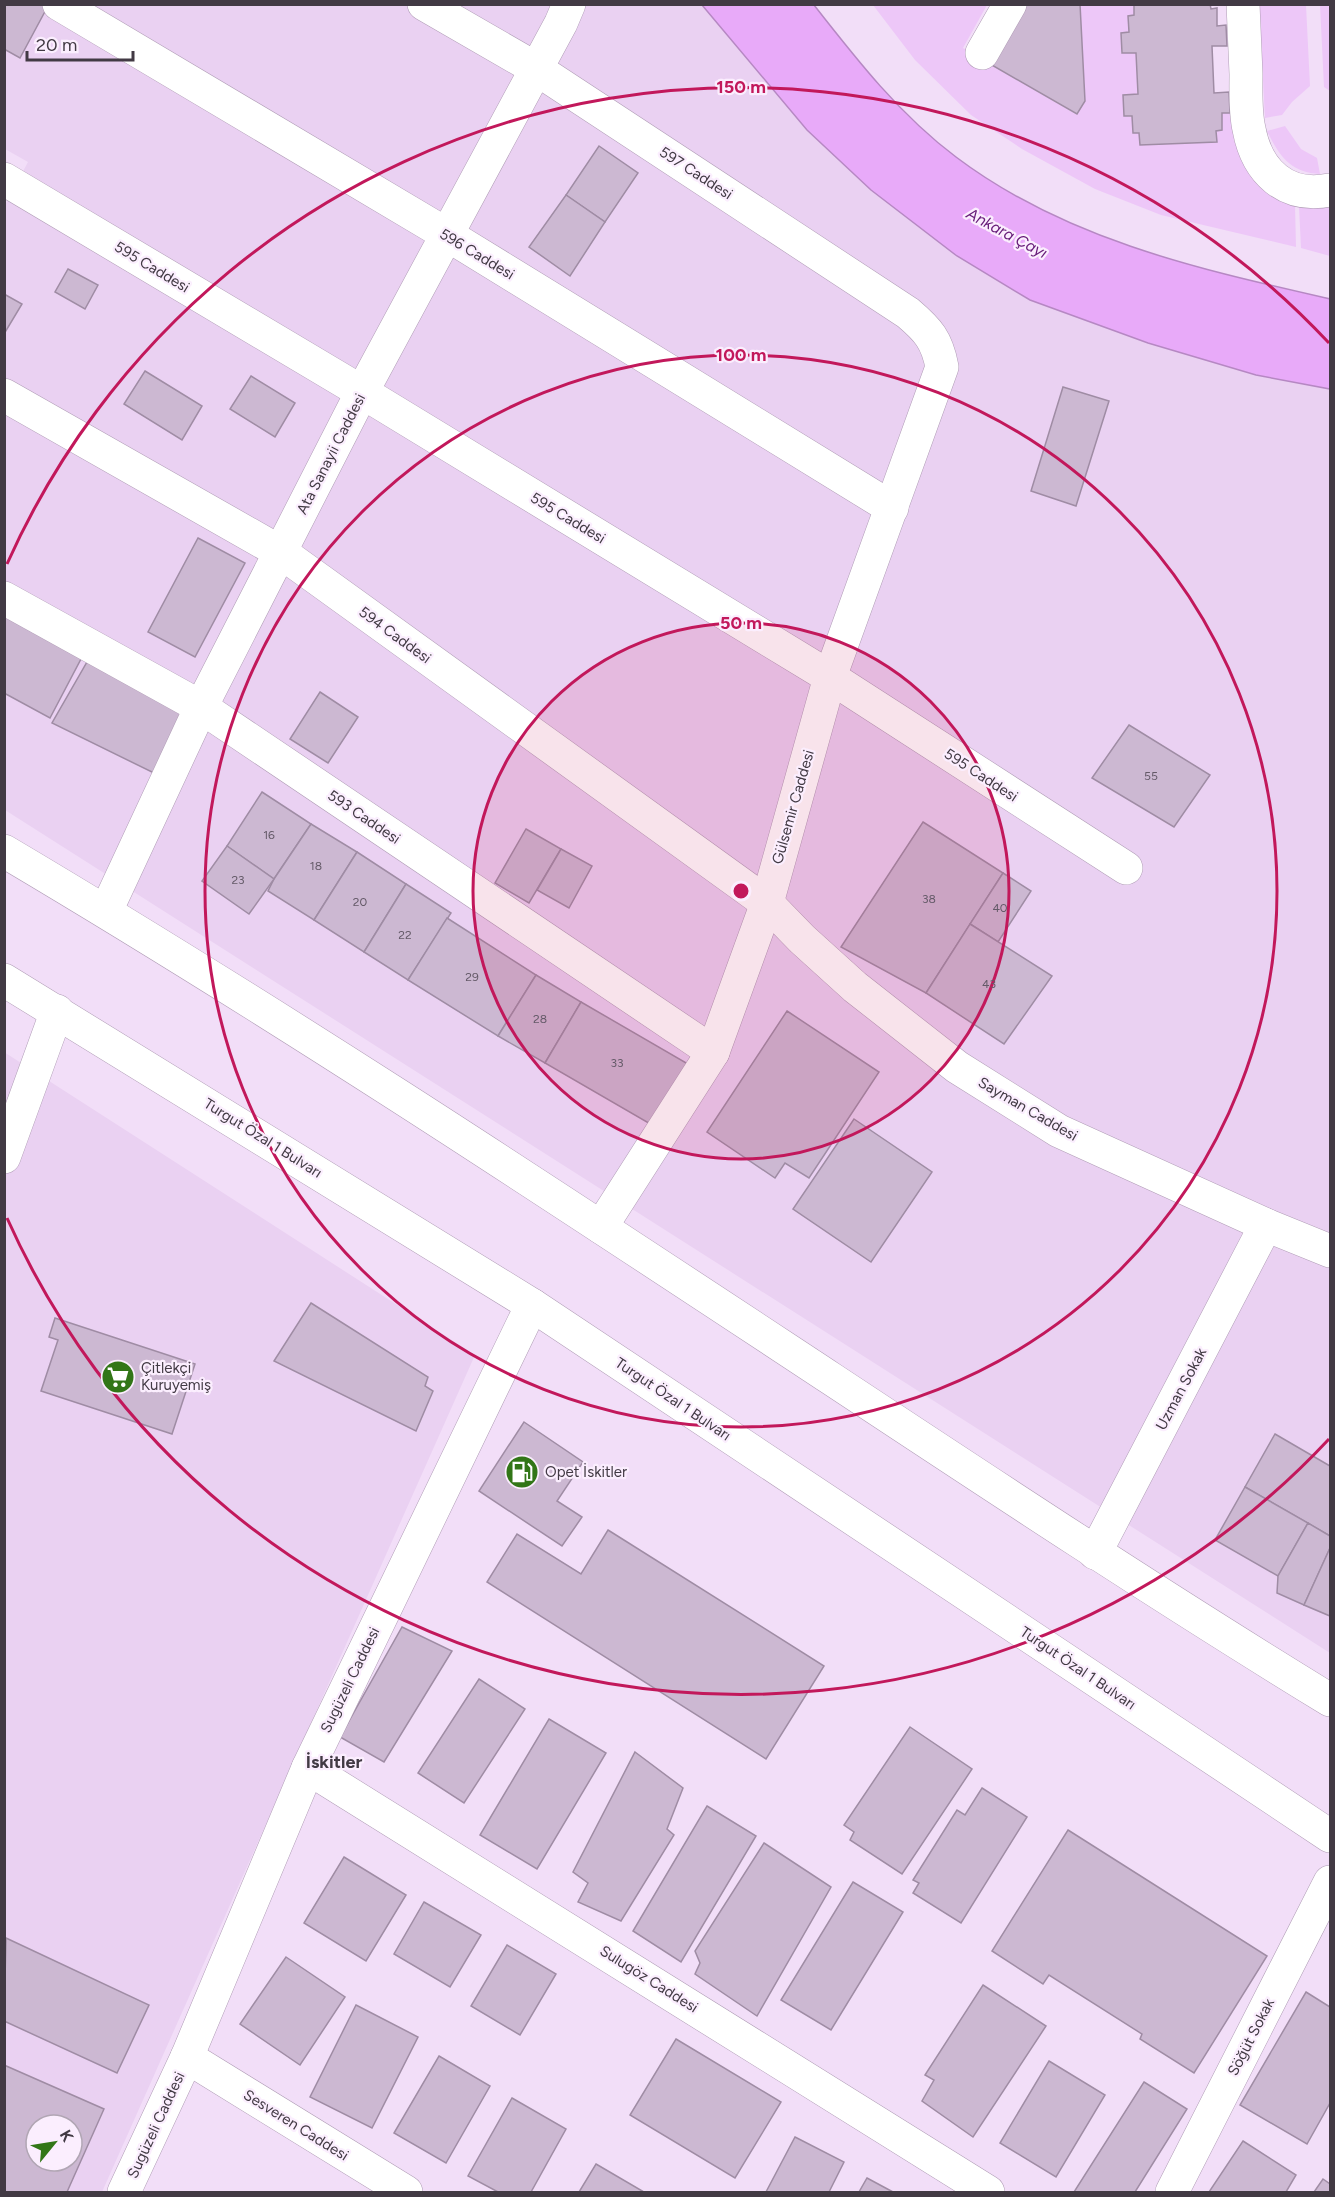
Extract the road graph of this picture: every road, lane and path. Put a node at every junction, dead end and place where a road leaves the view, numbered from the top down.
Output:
1 (59, 4) edge
2 (424, 4) edge
3 (569, 4) edge
4 (1010, 4) edge
5 (1243, 4) edge
6 (982, 53) dead end
7 (535, 68) junction
8 (4, 179) edge
9 (1330, 190) edge
10 (446, 234) junction
11 (942, 367) joint
12 (362, 392) junction
13 (4, 395) edge
14 (892, 508) junction
15 (282, 553) junction
16 (4, 598) edge
17 (830, 677) junction
18 (201, 708) junction
19 (4, 850) edge
20 (1126, 868) dead end
21 (766, 903) junction
22 (106, 911) junction
23 (4, 980) edge
24 (57, 1011) junction
25 (713, 1052) junction
26 (4, 1157) edge
27 (1266, 1225) junction
28 (601, 1227) junction
29 (1330, 1251) edge
30 (532, 1305) junction
31 (1095, 1553) junction
32 (1330, 1700) edge
33 (308, 1768) junction
34 (1330, 1836) edge
35 (1330, 1882) edge
36 (187, 2058) junction
37 (124, 2193) edge
38 (406, 2193) edge
39 (988, 2193) edge
40 (1172, 2193) edge

1 - 10 main road, 596 Caddesi
2 - 7 main road, 597 Caddesi
3 - 7 main road, Ata Sanayii Caddesi
4 - 6 main road
5 - 9 main road
7 - 10 main road, Ata Sanayii Caddesi
7 - 11 main road, 597 Caddesi
8 - 12 main road, 595 Caddesi
10 - 12 main road, Ata Sanayii Caddesi
10 - 14 main road, 596 Caddesi
11 - 14 main road, Gülsemir Caddesi
12 - 15 main road, Ata Sanayii Caddesi
12 - 17 main road, 595 Caddesi
13 - 15 main road, 594 Caddesi
14 - 17 main road, Gülsemir Caddesi
15 - 18 main road, Ata Sanayii Caddesi
15 - 21 main road, 594 Caddesi
16 - 18 main road, 593 Caddesi
17 - 20 main road, 595 Caddesi
17 - 21 main road, Gülsemir Caddesi
18 - 22 main road, Ata Sanayii Caddesi
18 - 25 main road, 593 Caddesi
19 - 22 main road
21 - 25 main road, Gülsemir Caddesi
21 - 27 main road, Sayman Caddesi
22 - 28 main road
23 - 24 main road, Turgut Özal 1 Bulvarı
24 - 26 main road
24 - 30 main road, Turgut Özal 1 Bulvarı
25 - 28 main road, Gülsemir Caddesi
27 - 29 main road, Sayman Caddesi
27 - 31 main road, Uzman Sokak
28 - 31 main road
30 - 33 main road, Sugüzeli Caddesi
30 - 34 main road, Turgut Özal 1 Bulvarı
31 - 32 main road
33 - 36 main road, Sugüzeli Caddesi
33 - 39 main road, Sulugöz Caddesi
35 - 40 main road, Söğüt Sokak
36 - 37 main road, Sugüzeli Caddesi
36 - 38 main road, Sesveren Caddesi

